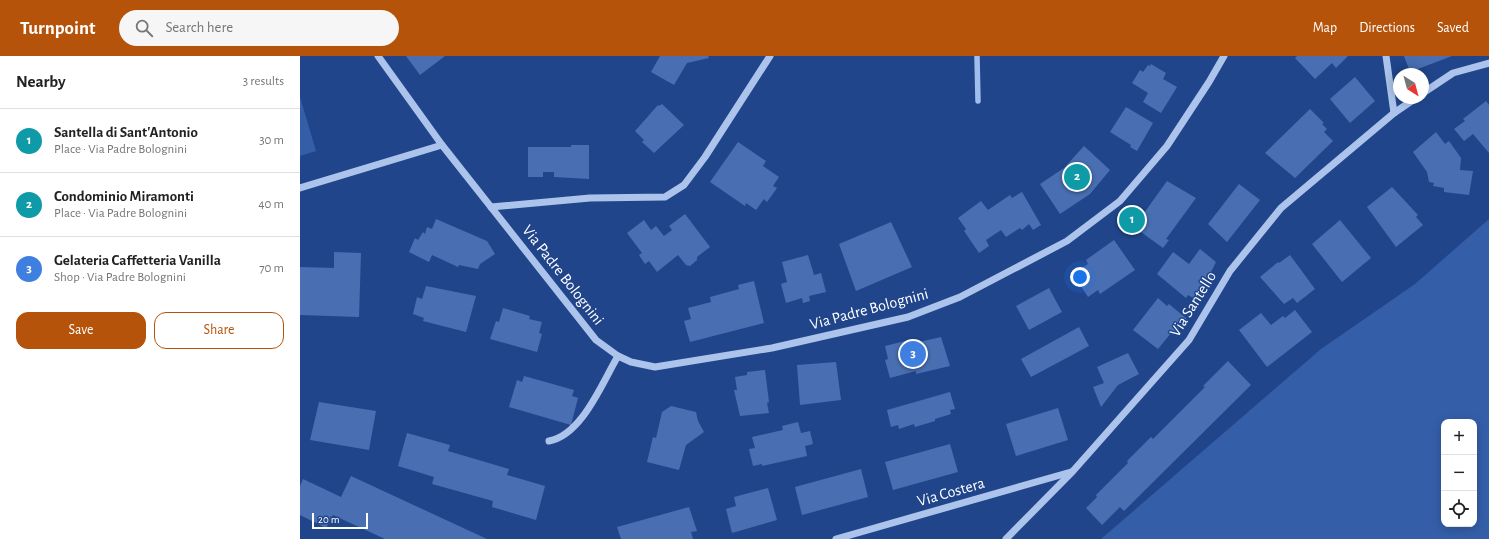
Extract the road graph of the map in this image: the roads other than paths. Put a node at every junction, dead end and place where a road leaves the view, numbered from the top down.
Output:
1 (378, 56) edge
2 (770, 56) edge
3 (1224, 56) edge
4 (1386, 56) edge
5 (1489, 63) edge
6 (1429, 89) edge
7 (1407, 104) edge
8 (1394, 113) junction
9 (442, 145) junction
10 (300, 188) edge
11 (492, 207) junction
12 (618, 356) junction
13 (549, 441) dead end
14 (1073, 471) junction
15 (836, 539) edge
16 (1006, 539) edge

1 - 9 street, Via Padre Bolognini
2 - 11 street, Via Padre Bolognini
3 - 12 street, Via Padre Bolognini
4 - 8 street
5 - 6 street
7 - 8 street, Via Santello
8 - 14 street, Via Santello
9 - 10 street
9 - 11 street, Via Padre Bolognini
11 - 12 street, Via Padre Bolognini
12 - 13 street
14 - 15 street, Via Costera
14 - 16 street, Via Santello

